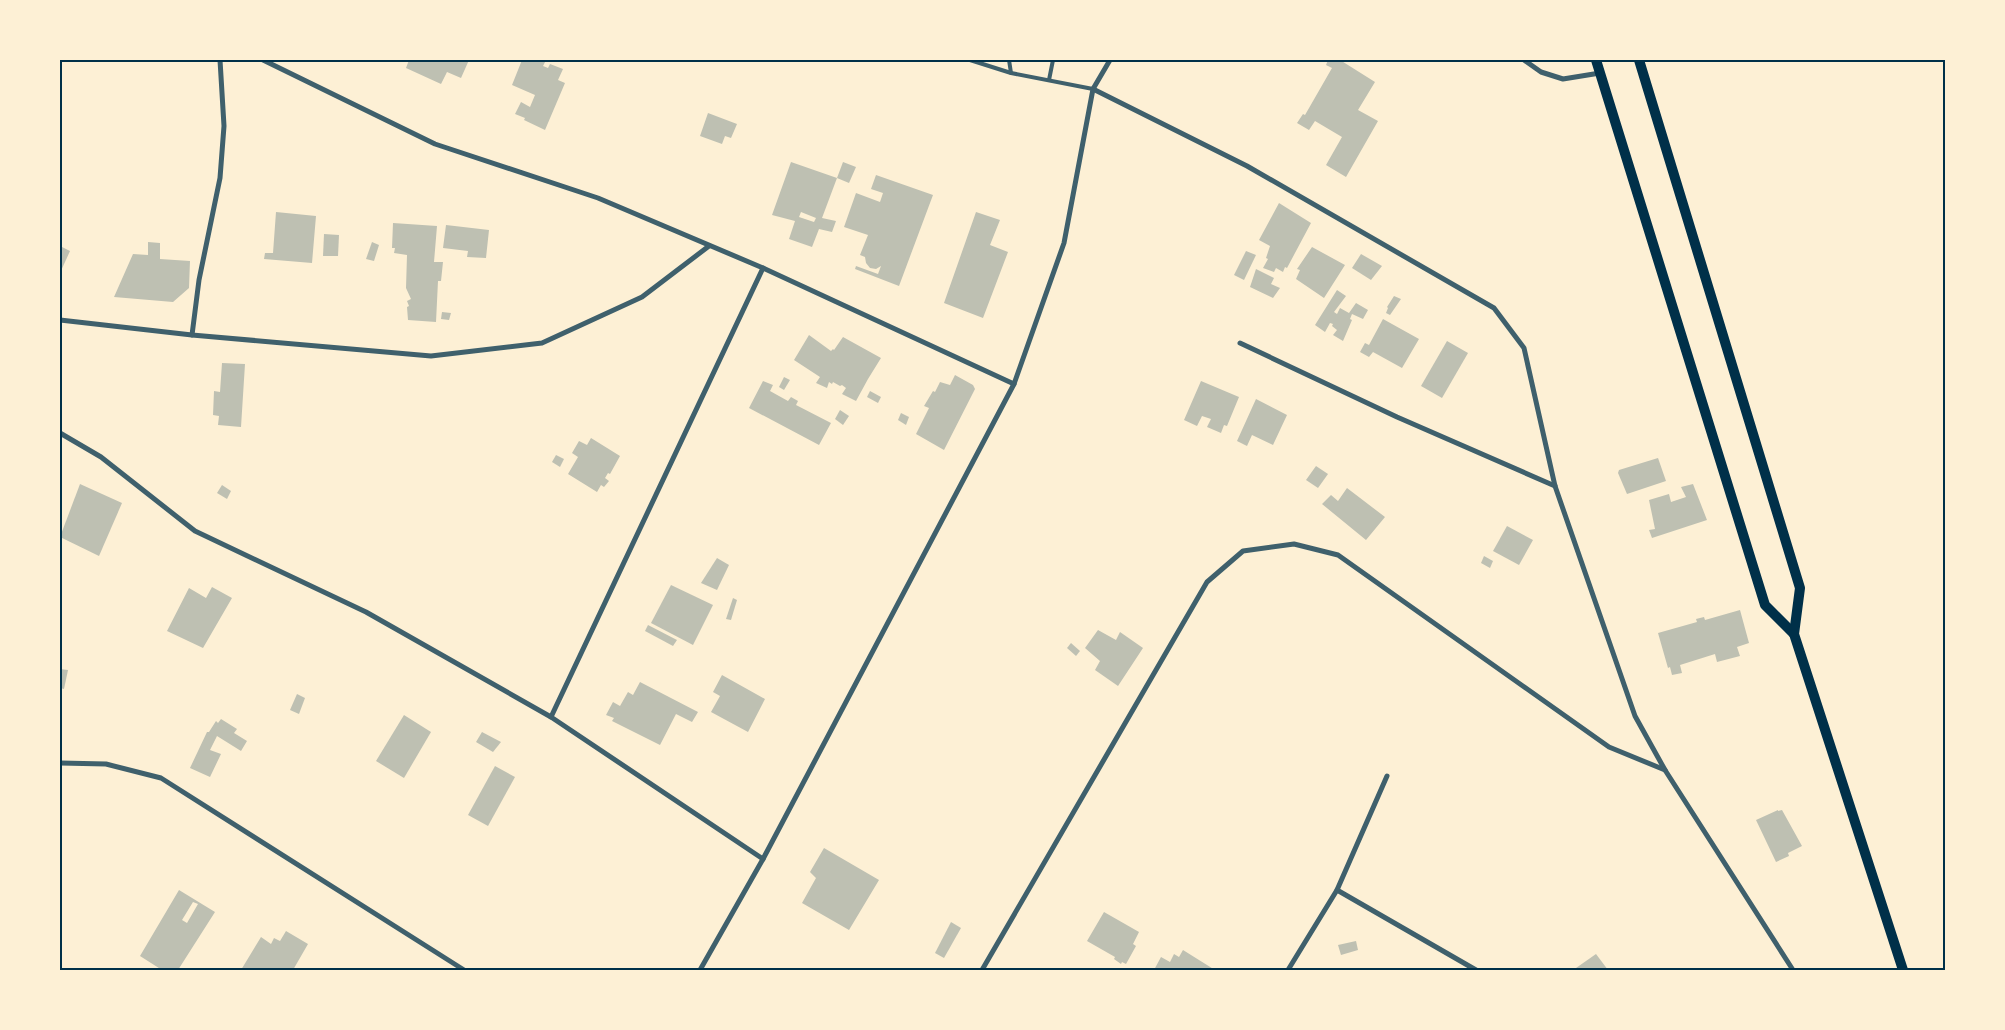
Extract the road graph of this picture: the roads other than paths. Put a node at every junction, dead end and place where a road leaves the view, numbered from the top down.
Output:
1 (220, 60) edge
2 (263, 60) edge
3 (970, 60) edge
4 (1009, 60) edge
5 (1052, 60) edge
6 (1110, 60) edge
7 (1524, 60) edge
8 (1596, 60) edge
9 (1639, 60) edge
10 (1011, 73) junction
11 (1600, 73) junction
12 (1049, 80) junction
13 (1093, 89) junction
14 (709, 246) junction
15 (763, 268) junction
16 (60, 320) edge
17 (192, 335) junction
18 (1240, 344) dead end
19 (1014, 384) junction
20 (60, 433) edge
21 (1555, 486) junction
22 (1794, 634) junction
23 (551, 717) junction
24 (60, 763) edge
25 (1665, 770) junction
26 (1388, 776) dead end
27 (763, 859) junction
28 (1337, 890) junction
29 (464, 970) edge
30 (700, 970) edge
31 (982, 970) edge
32 (1288, 970) edge
33 (1476, 970) edge
34 (1793, 970) edge
35 (1903, 970) edge

1 - 17 street
2 - 14 street
3 - 10 lane
4 - 10 lane
5 - 12 lane
6 - 13 street
7 - 11 street
8 - 11 main road
9 - 22 main road
10 - 12 lane
11 - 22 main road
12 - 13 lane
13 - 19 street
13 - 21 street
14 - 15 street
14 - 17 street
15 - 19 street
15 - 23 street
16 - 17 street
18 - 21 street
19 - 27 street
20 - 23 street
21 - 25 street
22 - 35 main road
23 - 27 street
24 - 29 street
25 - 31 street
25 - 34 street
26 - 28 street
27 - 30 street
28 - 32 street
28 - 33 street

